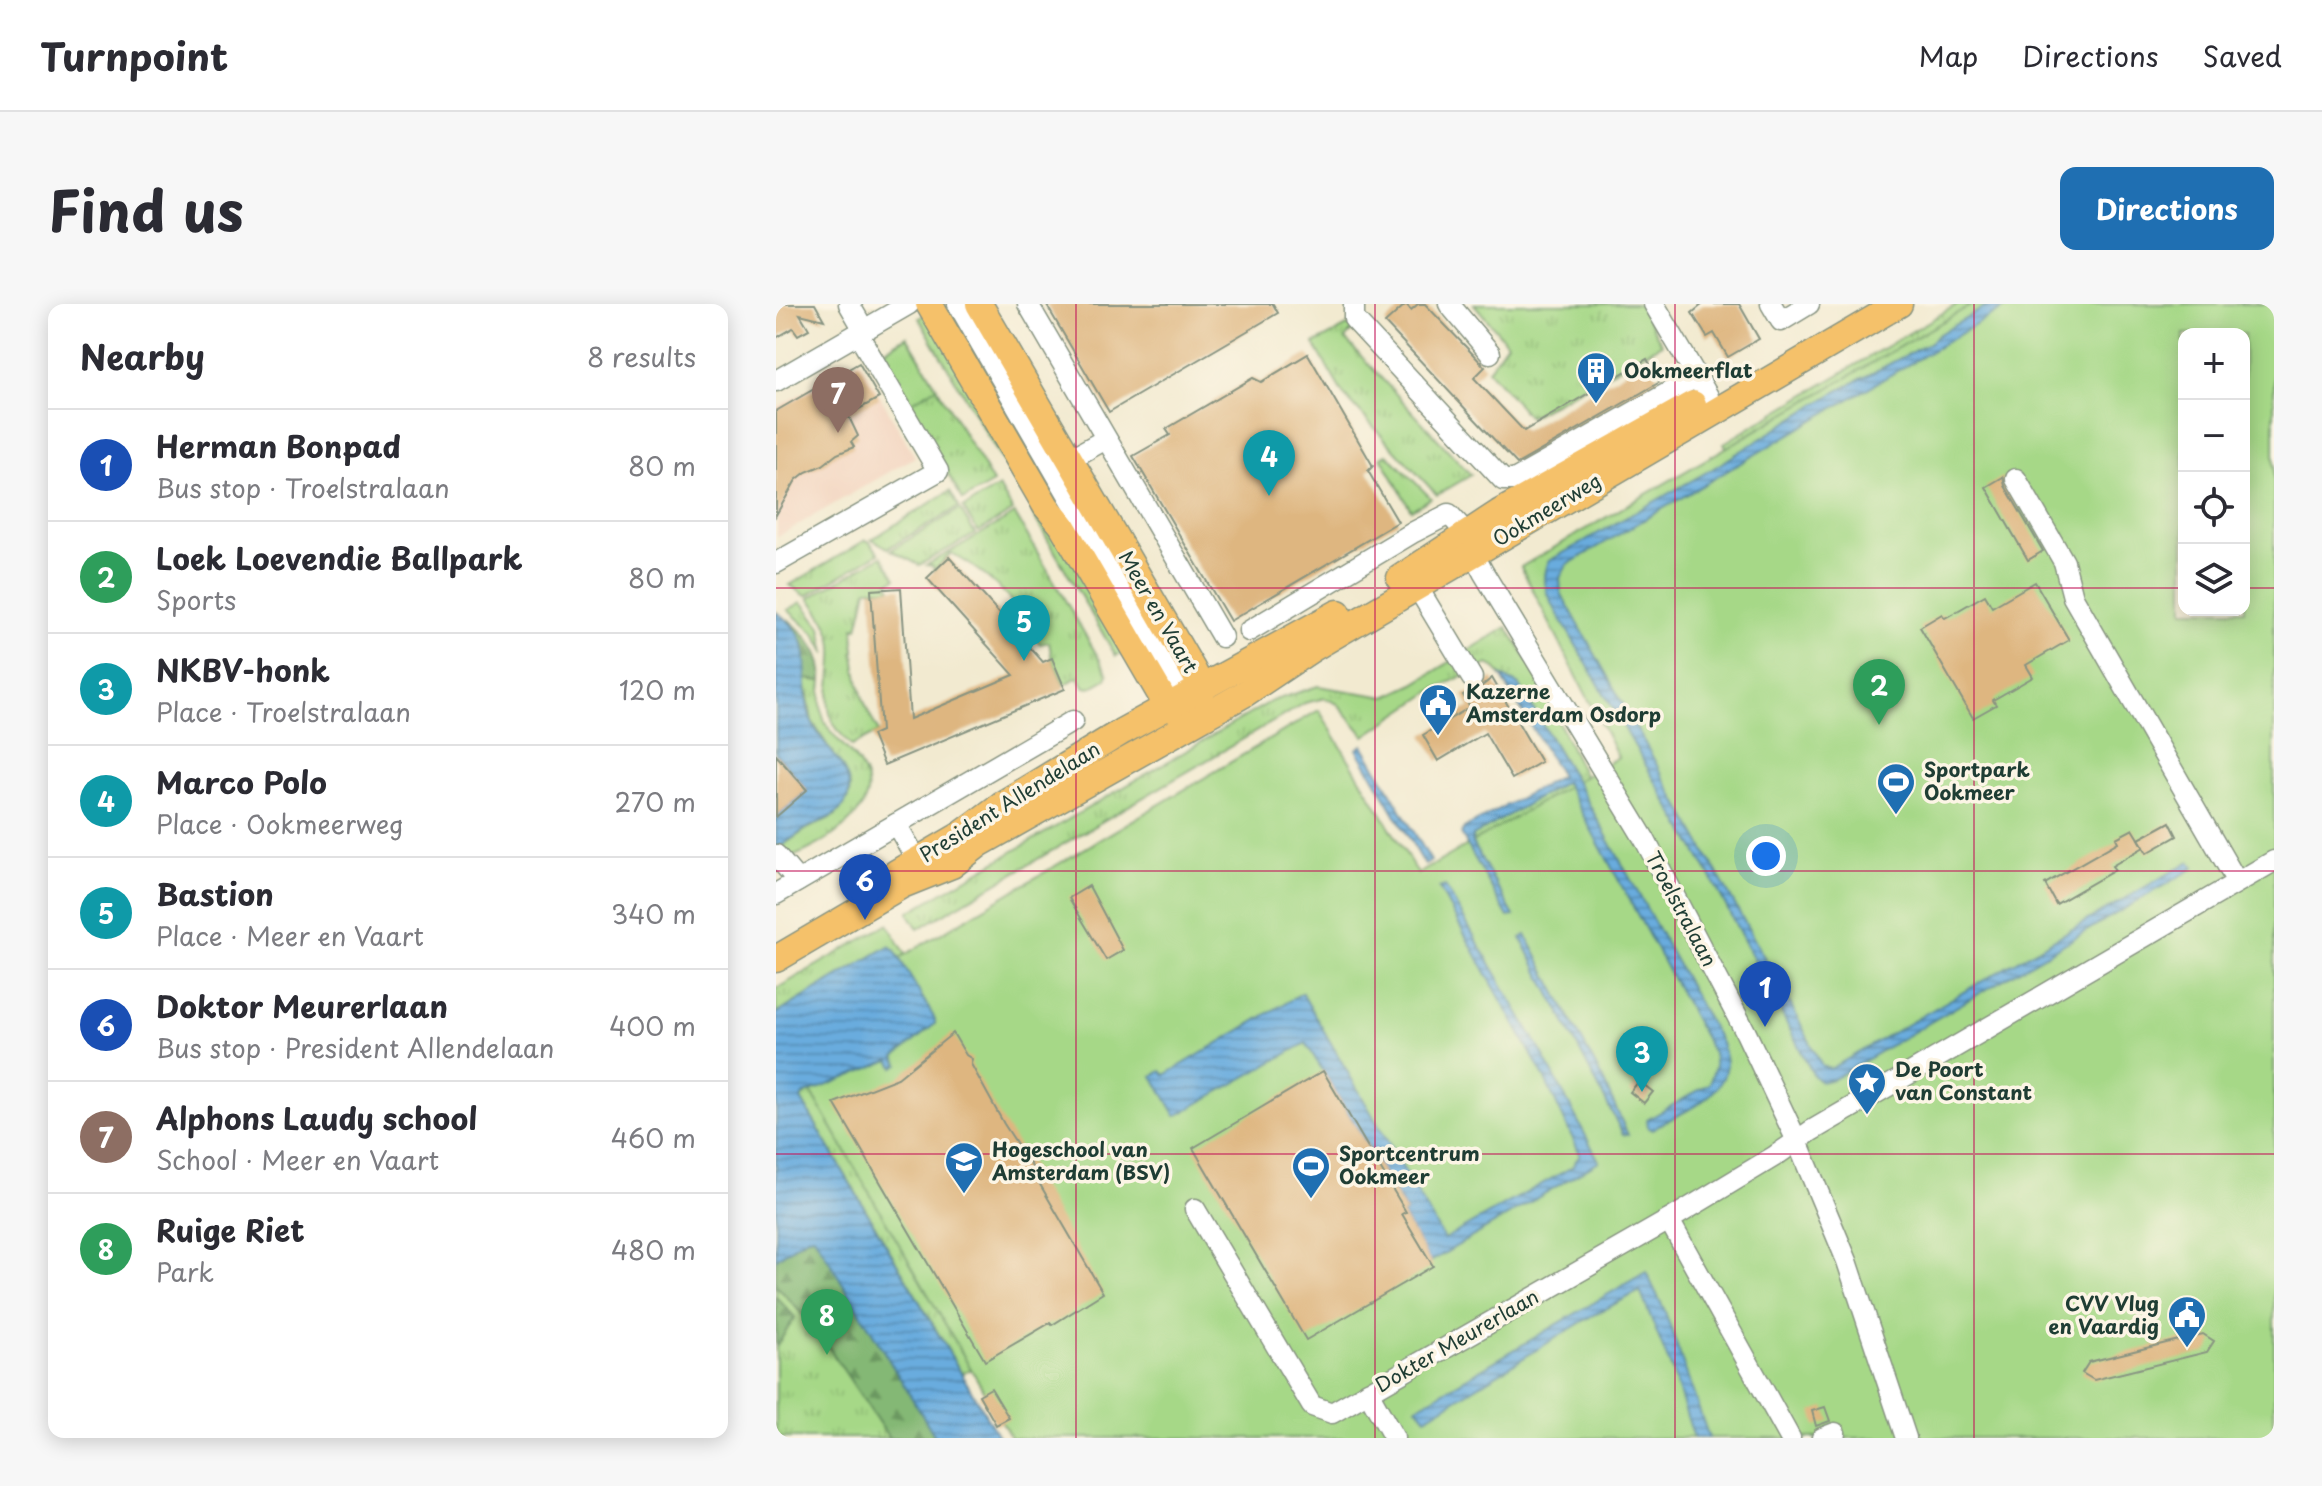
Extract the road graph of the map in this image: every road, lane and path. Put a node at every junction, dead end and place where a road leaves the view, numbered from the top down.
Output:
1 (849, 304) edge
2 (909, 304) edge
3 (929, 304) edge
4 (958, 304) edge
5 (979, 304) edge
6 (1028, 304) edge
7 (1449, 304) edge
8 (1654, 304) edge
9 (1809, 304) edge
10 (1865, 304) edge
11 (1899, 304) edge
12 (1354, 311) edge
13 (1776, 312) edge
14 (861, 332) junction
15 (1490, 353) dead end
16 (776, 381) edge
17 (1702, 386) junction
18 (1106, 439) junction
19 (1052, 470) junction
20 (2016, 479) dead end
21 (1469, 544) junction
22 (779, 562) edge
23 (1413, 580) junction
24 (1249, 631) dead end
25 (1222, 637) dead end
26 (1472, 678) dead end
27 (1188, 703) junction
28 (1073, 721) dead end
29 (896, 824) junction
30 (2274, 861) edge
31 (786, 867) edge
32 (922, 868) junction
33 (2237, 882) junction
34 (776, 894) edge
35 (776, 941) edge
36 (776, 959) edge
37 (1797, 1141) junction
38 (1195, 1209) dead end
39 (1669, 1220) junction
40 (1368, 1392) junction
41 (1394, 1438) edge
42 (1790, 1438) edge
43 (1906, 1438) edge

1 - 14 street
2 - 14 street
3 - 19 main road, Meer en Vaart
4 - 19 street
5 - 19 main road, Meer en Vaart
6 - 18 street
7 - 15 street
8 - 17 street
9 - 13 street
10 - 17 main road, Ookmeerweg
11 - 21 main road, Ookmeerweg
12 - 17 street, Ookmeerweg
14 - 16 street
14 - 22 street
17 - 21 main road, Ookmeerweg
18 - 19 street
18 - 25 street
19 - 27 main road, Meer en Vaart
19 - 27 main road, Meer en Vaart
20 - 33 street
21 - 23 main road, Ookmeerweg
21 - 24 street, Ookmeerweg
21 - 37 street, Troelstralaan
23 - 26 street
23 - 27 main road, Ookmeerweg
27 - 32 main road, President Allendelaan
28 - 29 street
29 - 31 street
29 - 32 street
30 - 33 street, Dokter Meurerlaan
31 - 34 street
32 - 35 main road, President Allendelaan
32 - 36 main road, President Allendelaan
33 - 37 street, Dokter Meurerlaan
37 - 39 street, Dokter Meurerlaan
37 - 43 street, Troelstralaan
38 - 40 street, Dokter Meurerlaan
39 - 40 street, Dokter Meurerlaan
39 - 42 street
40 - 41 street

